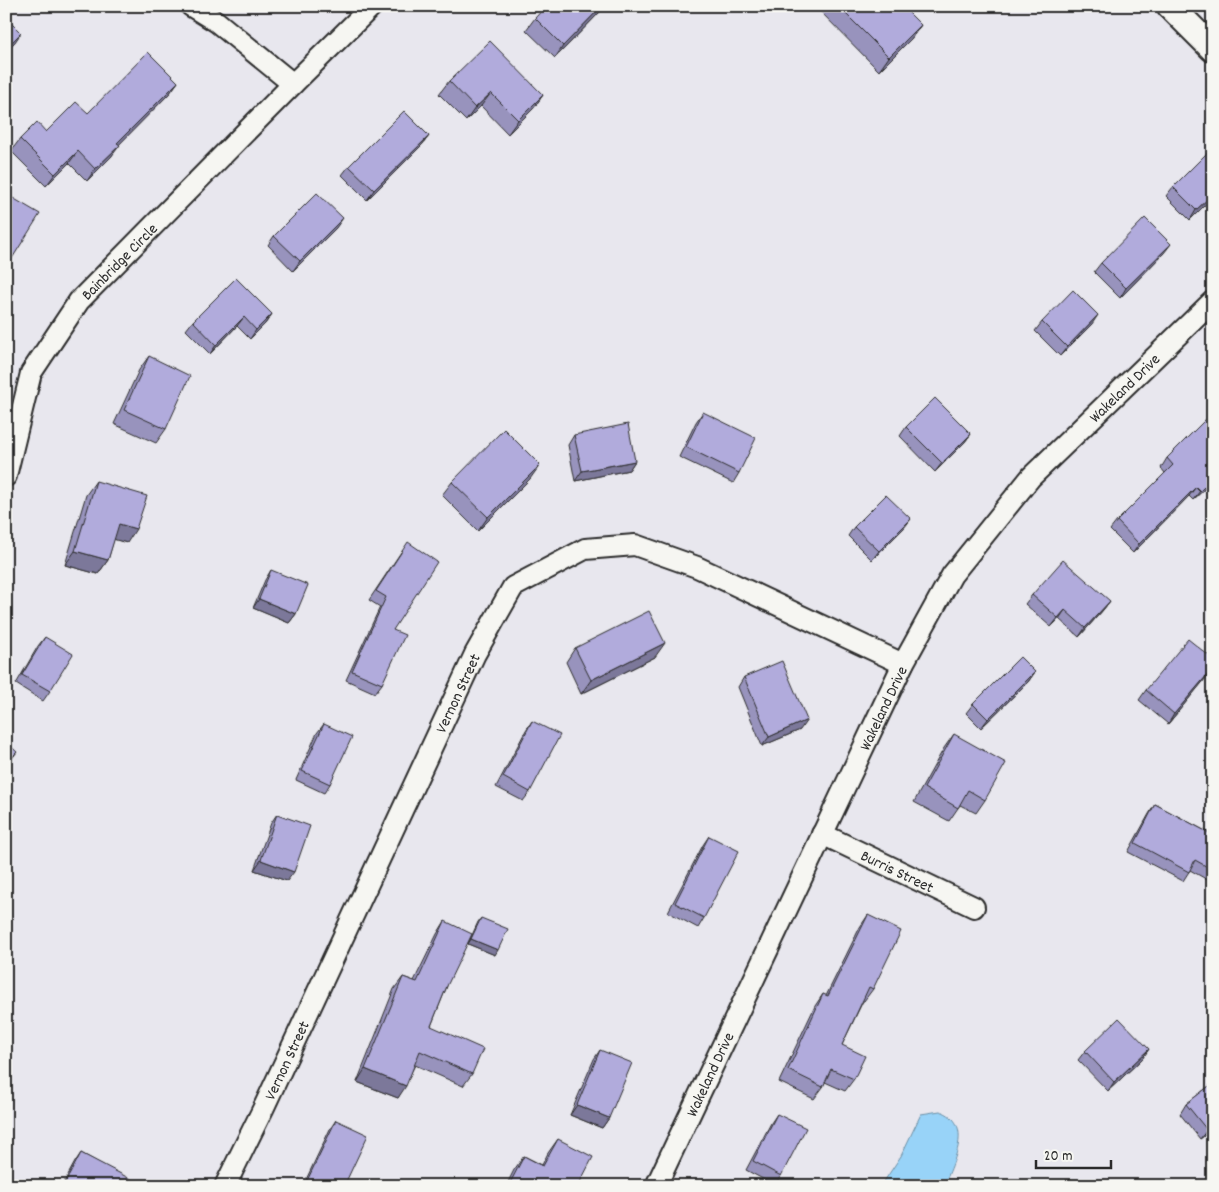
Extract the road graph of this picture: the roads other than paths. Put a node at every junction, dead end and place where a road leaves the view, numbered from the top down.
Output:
1 (191, 6) edge
2 (372, 6) edge
3 (1170, 6) edge
4 (1213, 50) edge
5 (293, 84) junction
6 (1213, 301) edge
7 (6, 476) edge
8 (902, 664) junction
9 (822, 834) junction
10 (974, 907) dead end
11 (225, 1186) edge
12 (656, 1186) edge

1 - 5 street
2 - 5 street, Bainbridge Circle
3 - 4 street
5 - 7 street, Bainbridge Circle
6 - 8 street, Wakeland Drive
8 - 9 street, Wakeland Drive
8 - 11 street, Vernon Street
9 - 10 street, Burris Street
9 - 12 street, Wakeland Drive

